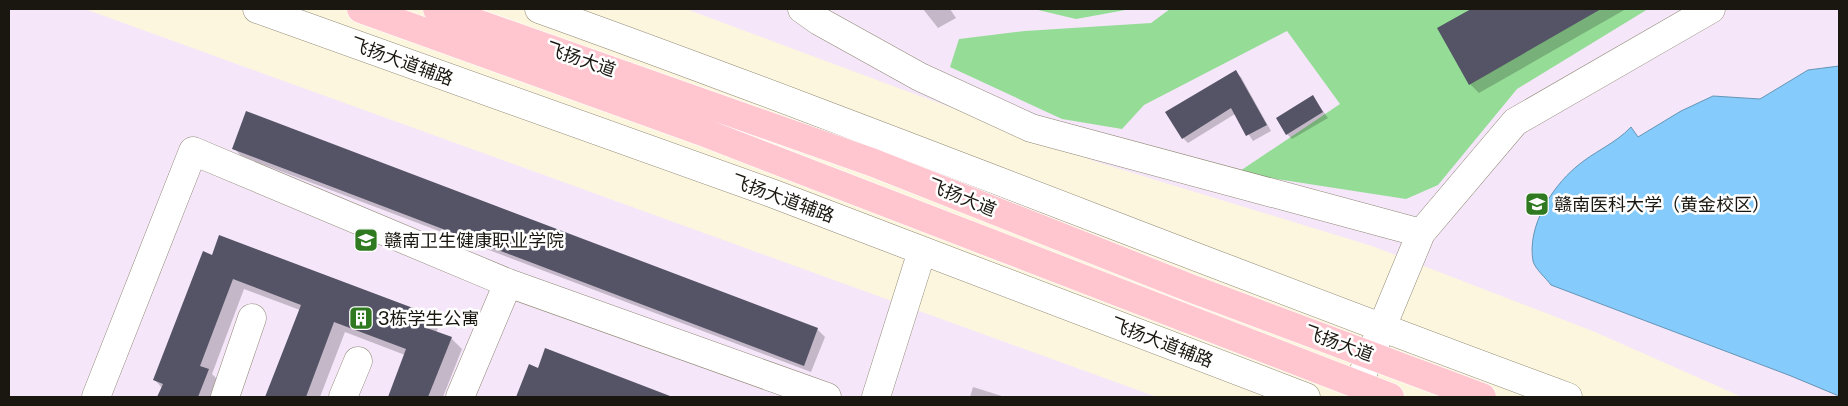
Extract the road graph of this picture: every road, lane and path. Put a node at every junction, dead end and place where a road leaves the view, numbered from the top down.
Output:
1 (256, 9) edge
2 (361, 9) edge
3 (437, 9) edge
4 (539, 9) edge
5 (1711, 9) edge
6 (811, 13) edge
7 (700, 130) junction
8 (949, 162) junction
9 (874, 163) junction
10 (774, 194) junction
11 (1102, 219) junction
12 (1421, 233) junction
13 (922, 251) junction
14 (508, 283) junction
15 (1015, 287) junction
16 (1190, 288) junction
17 (1116, 292) junction
18 (252, 318) dead end
19 (1381, 329) junction
20 (1370, 354) junction
21 (358, 361) dead end
22 (1358, 385) junction
23 (96, 397) edge
24 (225, 397) edge
25 (343, 397) edge
26 (460, 397) edge
27 (827, 397) edge
28 (876, 397) edge
29 (1306, 397) edge
30 (1390, 397) edge
31 (1482, 397) edge
32 (1568, 397) edge

1 - 10 street, 飞扬大道辅路
2 - 7 main road, 飞扬大道
3 - 9 main road, 飞扬大道
4 - 8 street
5 - 12 street
6 - 12 street
7 - 10 street
7 - 17 main road, 飞扬大道
8 - 9 street
8 - 11 street
9 - 16 main road, 飞扬大道
10 - 13 street, 飞扬大道辅路
11 - 16 street
11 - 19 street
12 - 19 street
13 - 15 street, 飞扬大道辅路
13 - 28 street
14 - 23 street
14 - 26 street
14 - 27 street
15 - 17 street
15 - 29 street, 飞扬大道辅路
16 - 20 main road, 飞扬大道
17 - 22 main road, 飞扬大道
18 - 24 street
19 - 20 street
19 - 32 street
20 - 22 street
20 - 31 main road, 飞扬大道
21 - 25 street
22 - 30 main road, 飞扬大道

